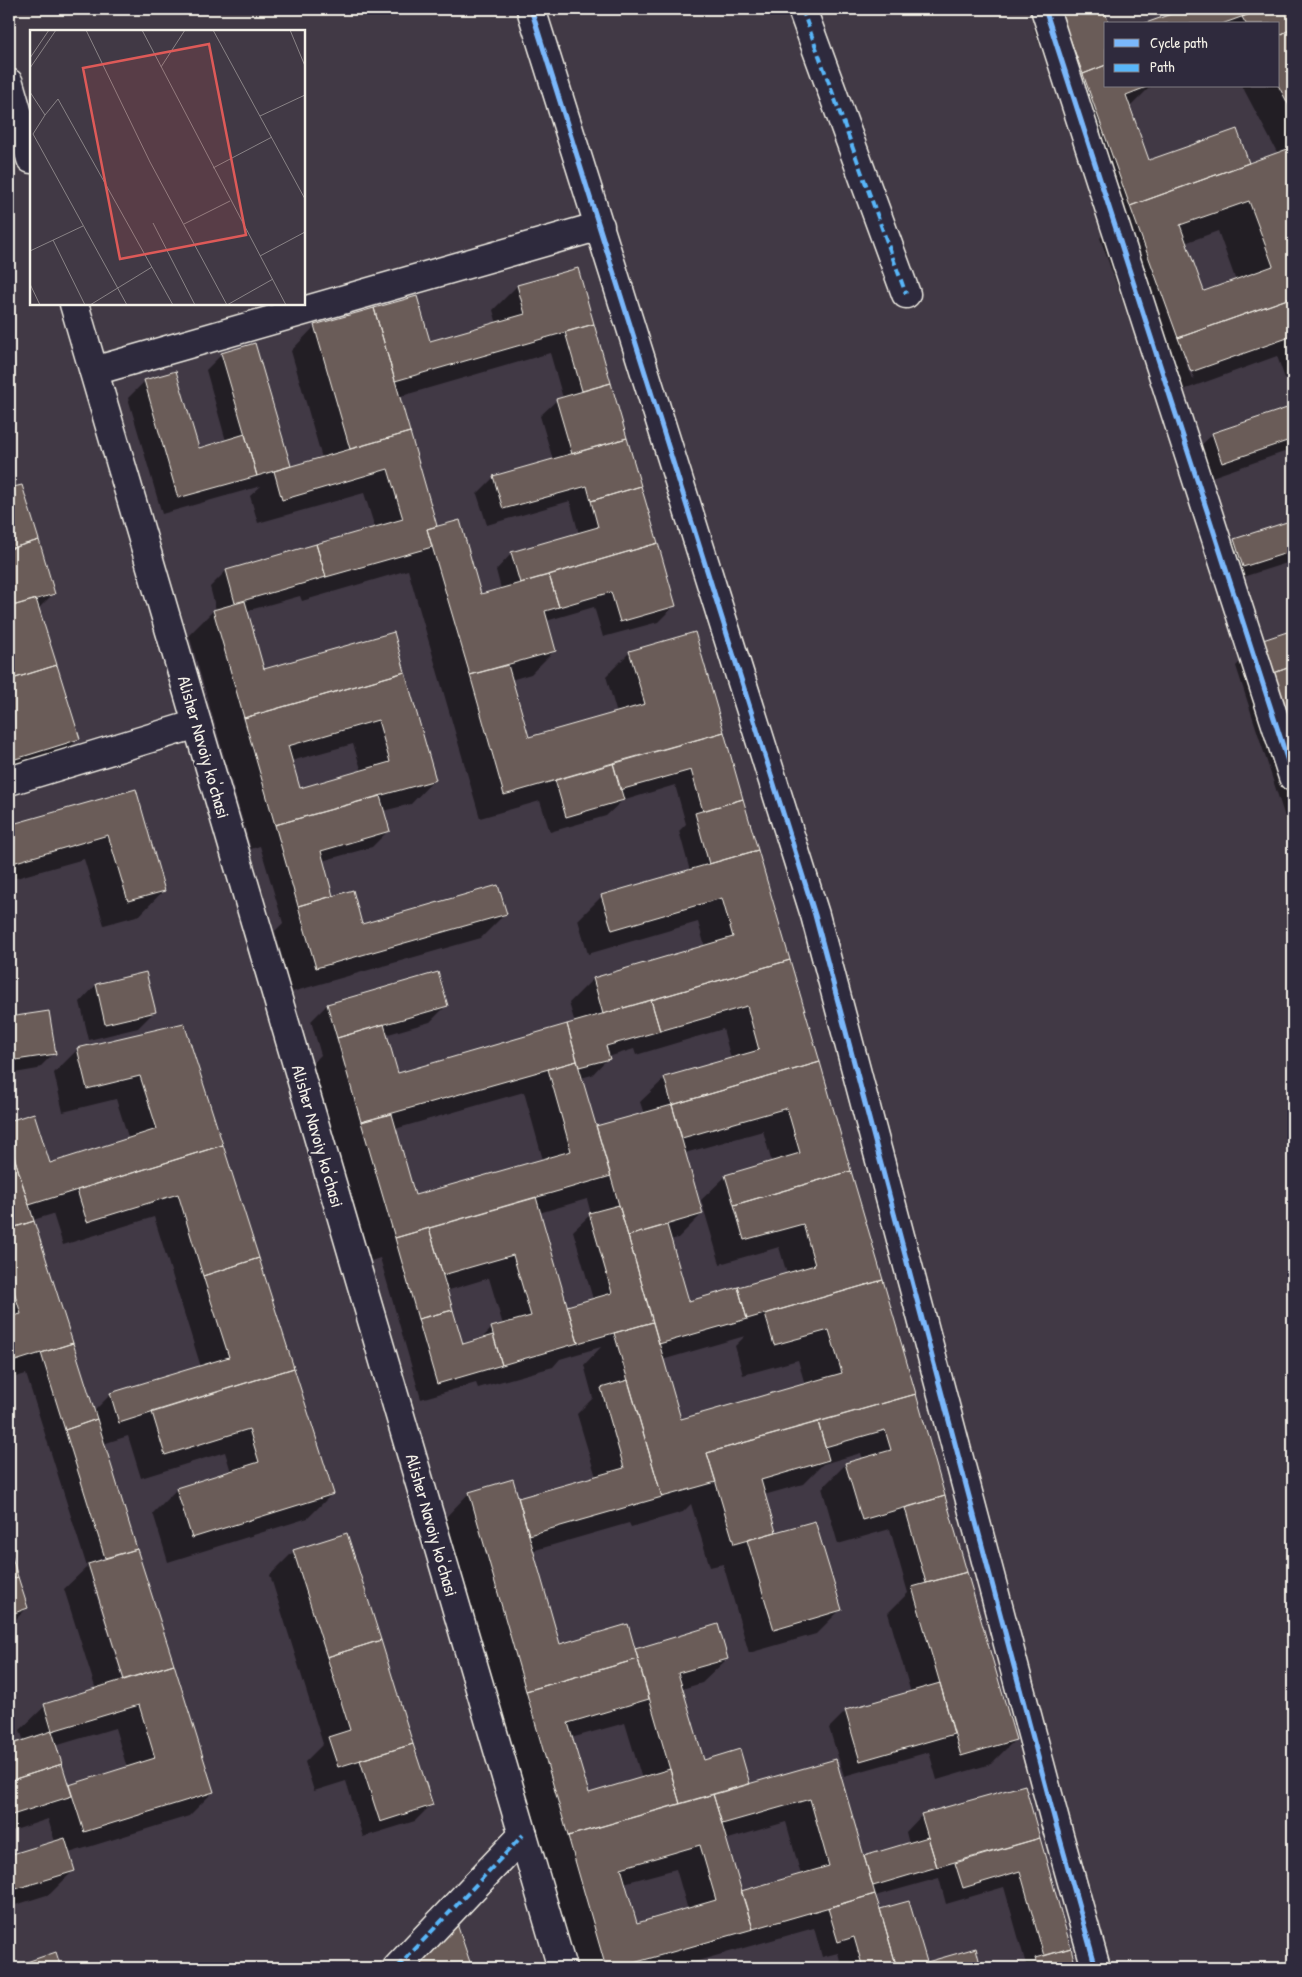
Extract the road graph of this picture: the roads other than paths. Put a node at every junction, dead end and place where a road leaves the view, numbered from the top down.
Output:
1 (531, 9) edge
2 (802, 9) edge
3 (1045, 9) edge
4 (9, 83) edge
5 (30, 156) edge
6 (600, 226) junction
7 (906, 294) dead end
8 (74, 305) edge
9 (94, 371) junction
10 (197, 724) junction
11 (1293, 777) edge
12 (9, 781) edge
13 (523, 1835) junction
14 (396, 1968) edge
15 (562, 1968) edge
16 (1096, 1968) edge

1 - 6 street
2 - 7 street
3 - 11 street
4 - 5 street
6 - 9 street
6 - 16 street
8 - 9 street, Alisher Navoiy ko'chasi
9 - 10 street, Alisher Navoiy ko'chasi
10 - 12 street
10 - 13 street, Alisher Navoiy ko'chasi
13 - 14 street
13 - 15 street, Alisher Navoiy ko'chasi

